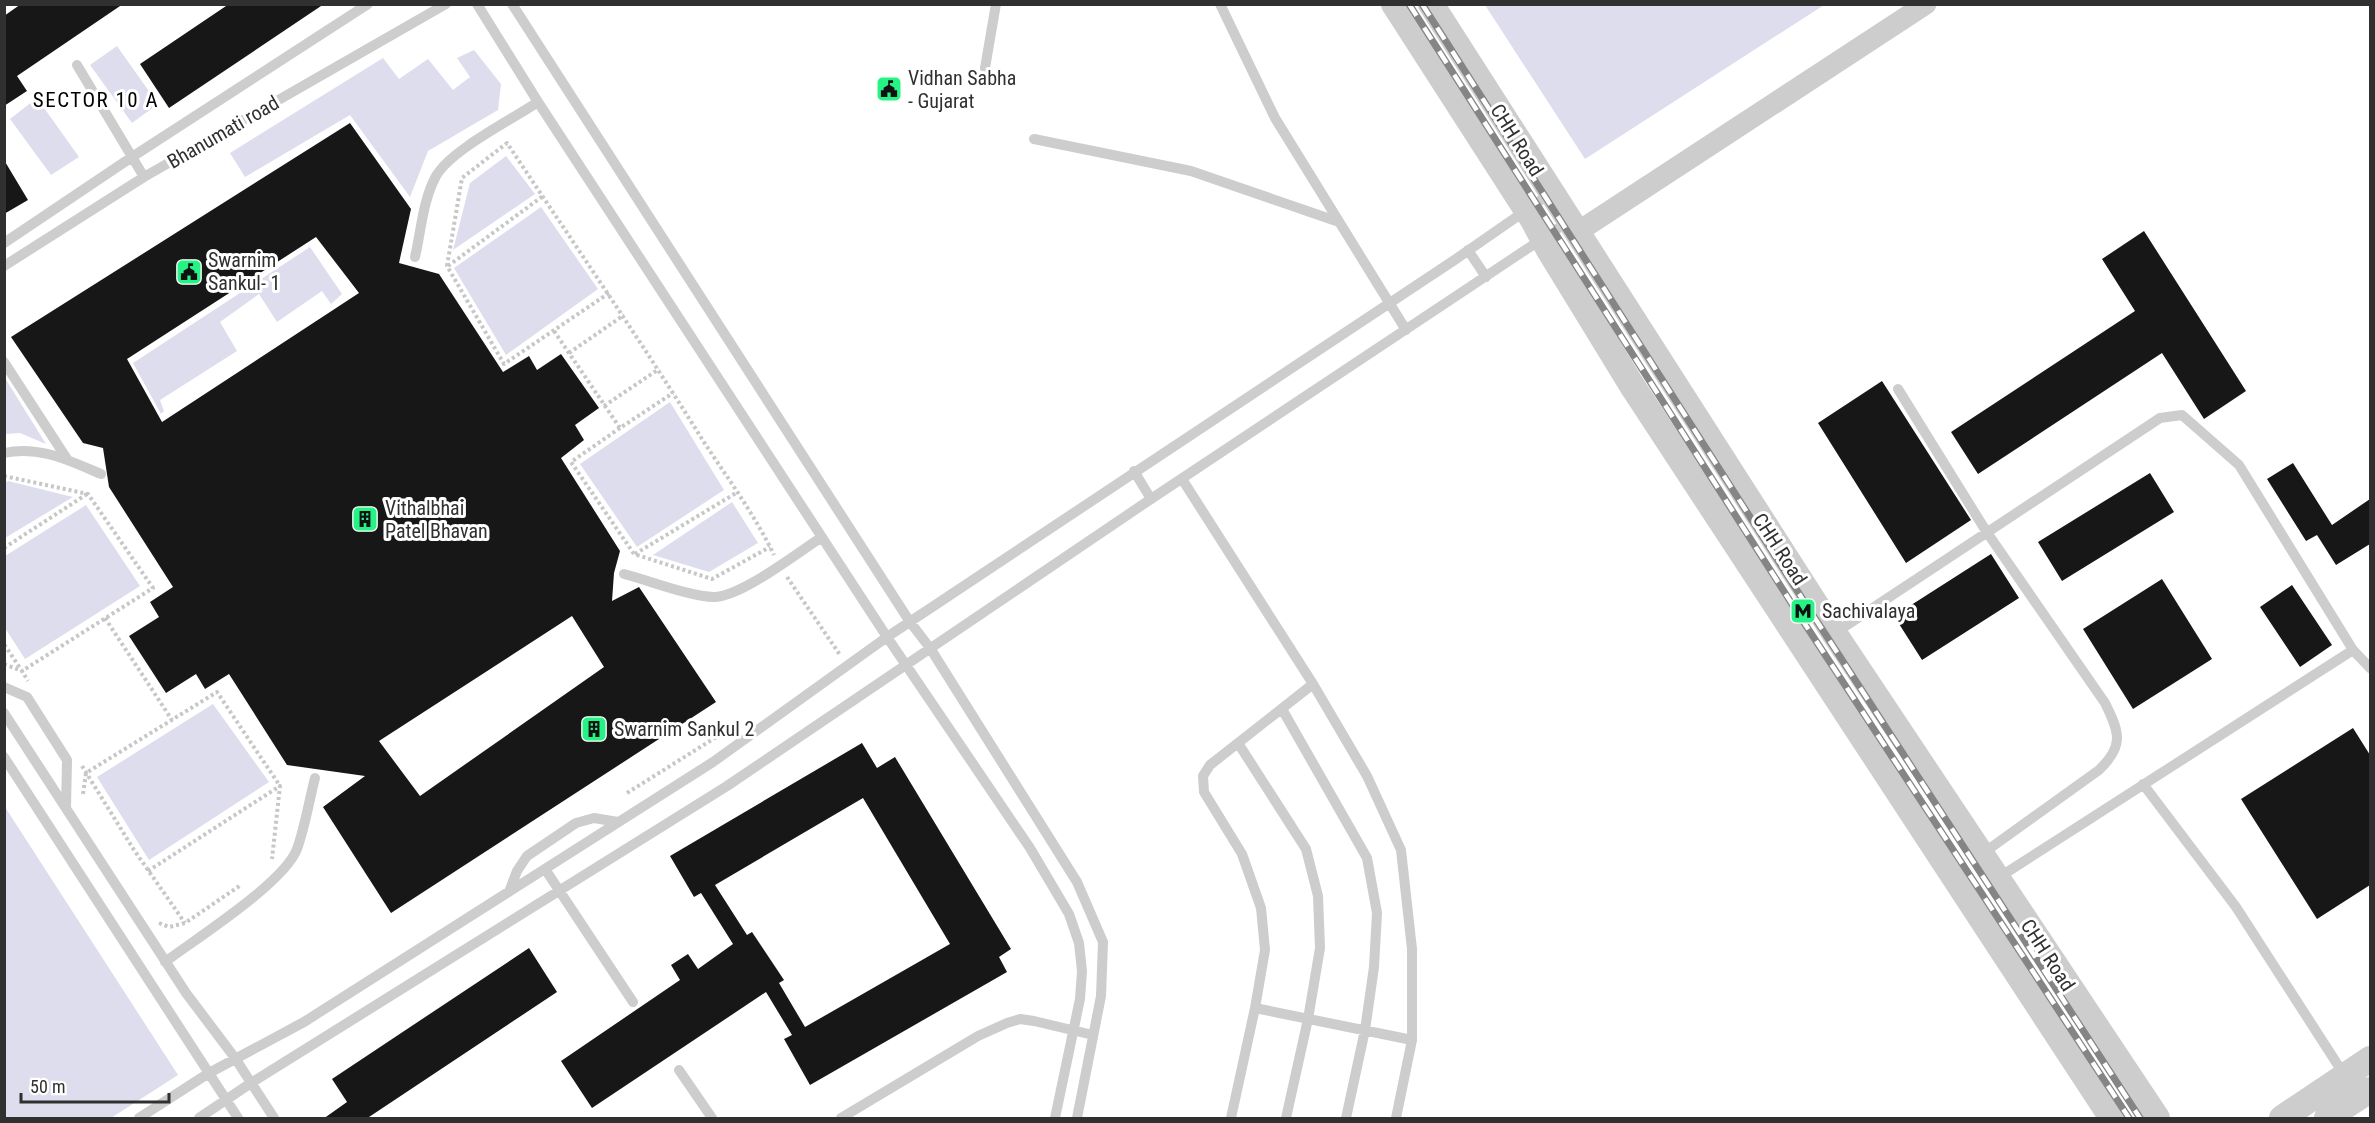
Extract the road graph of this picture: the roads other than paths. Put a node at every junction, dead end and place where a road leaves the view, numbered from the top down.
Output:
1 (368, 4) edge
2 (446, 4) edge
3 (477, 4) edge
4 (512, 4) edge
5 (996, 4) edge
6 (1220, 4) edge
7 (1394, 4) edge
8 (1431, 4) edge
9 (1926, 4) edge
10 (77, 65) dead end
11 (985, 68) dead end
12 (1486, 91) junction
13 (538, 102) junction
14 (1461, 108) junction
15 (1034, 139) dead end
16 (132, 157) junction
17 (144, 177) junction
18 (1551, 193) junction
19 (1526, 209) junction
20 (1339, 222) junction
21 (1572, 227) junction
22 (1543, 239) junction
23 (4, 243) edge
24 (1468, 250) junction
25 (415, 257) dead end
26 (4, 266) edge
27 (1486, 277) junction
28 (1389, 304) junction
29 (1406, 330) junction
30 (4, 362) edge
31 (1898, 389) dead end
32 (4, 453) edge
33 (67, 459) junction
34 (1134, 471) junction
35 (101, 474) dead end
36 (1182, 480) junction
37 (1151, 499) junction
38 (1986, 531) junction
39 (822, 537) junction
40 (624, 574) dead end
41 (910, 622) junction
42 (1834, 633) junction
43 (886, 637) junction
44 (930, 648) junction
45 (2353, 650) junction
46 (1806, 653) junction
47 (906, 664) junction
48 (2370, 668) edge
49 (1313, 684) junction
50 (4, 687) edge
51 (1282, 709) junction
52 (4, 713) edge
53 (1238, 743) junction
54 (4, 757) edge
55 (315, 778) dead end
56 (2143, 784) junction
57 (66, 809) junction
58 (618, 822) junction
59 (1982, 854) junction
60 (545, 869) junction
61 (1998, 878) junction
62 (509, 892) junction
63 (560, 892) junction
64 (1969, 901) junction
65 (165, 962) junction
66 (633, 1002) dead end
67 (1255, 1008) junction
68 (1308, 1019) junction
69 (1074, 1030) junction
70 (1365, 1030) junction
71 (1093, 1035) junction
72 (1412, 1040) junction
73 (235, 1058) junction
74 (2370, 1059) edge
75 (679, 1070) dead end
76 (209, 1073) junction
77 (2345, 1076) junction
78 (251, 1083) junction
79 (2370, 1090) edge
80 (227, 1101) junction
81 (139, 1119) edge
82 (199, 1119) edge
83 (238, 1119) edge
84 (274, 1119) edge
85 (711, 1119) edge
86 (841, 1119) edge
87 (1054, 1119) edge
88 (1077, 1119) edge
89 (1231, 1119) edge
90 (1286, 1119) edge
91 (1346, 1119) edge
92 (1396, 1119) edge
93 (2112, 1119) edge
94 (2157, 1119) edge
95 (2282, 1119) edge
96 (2327, 1119) edge

1 - 16 lane, Bhanumati road
2 - 17 lane, Bhanumati road
3 - 13 lane
4 - 41 lane
5 - 11 lane
6 - 20 lane
7 - 14 street
8 - 12 street, CHH Road
9 - 21 street
10 - 16 lane
12 - 14 street
12 - 18 street, CHH Road
13 - 25 lane
13 - 39 lane
14 - 19 street
15 - 20 lane
16 - 17 lane
16 - 23 lane, Bhanumati road
17 - 26 lane, Bhanumati road
18 - 19 lane
18 - 21 street, CHH Road
19 - 22 street
19 - 24 lane
20 - 28 lane
21 - 22 lane
21 - 42 street, CHH Road
22 - 27 lane
22 - 46 street
24 - 27 lane
24 - 28 lane
27 - 29 lane
28 - 29 lane
28 - 34 lane
29 - 36 lane
30 - 33 lane
31 - 38 lane
32 - 33 lane
33 - 35 lane
34 - 37 lane
34 - 41 lane
36 - 37 lane
36 - 49 lane
37 - 44 lane
38 - 42 lane
38 - 45 lane
38 - 59 lane
39 - 40 lane
39 - 43 lane
41 - 43 lane
41 - 44 lane
42 - 46 street
42 - 59 street, CHH Road
43 - 47 lane
43 - 58 lane
44 - 47 lane
44 - 71 lane
45 - 48 lane
45 - 56 lane
46 - 64 street
47 - 63 lane
47 - 69 lane
49 - 51 lane
49 - 72 lane
50 - 57 lane
51 - 53 lane
51 - 70 lane
52 - 57 lane
53 - 67 lane
53 - 68 lane
54 - 76 lane
55 - 65 lane
56 - 61 lane
56 - 77 lane
57 - 65 lane
58 - 60 lane
58 - 62 lane
59 - 61 street, CHH Road
60 - 62 lane
60 - 63 lane
61 - 64 street
61 - 94 street, CHH Road
62 - 73 lane
63 - 66 lane
63 - 78 lane
64 - 93 street
65 - 73 lane
67 - 68 lane
67 - 89 lane
68 - 70 lane
68 - 90 lane
69 - 71 lane
69 - 86 lane
69 - 87 lane
70 - 72 lane
70 - 91 lane
71 - 88 lane
72 - 92 lane
73 - 76 lane
73 - 78 lane
74 - 77 street
75 - 85 lane
76 - 80 lane
76 - 81 lane
77 - 95 street
78 - 80 lane
78 - 84 lane
79 - 96 street
80 - 82 lane
80 - 83 lane

